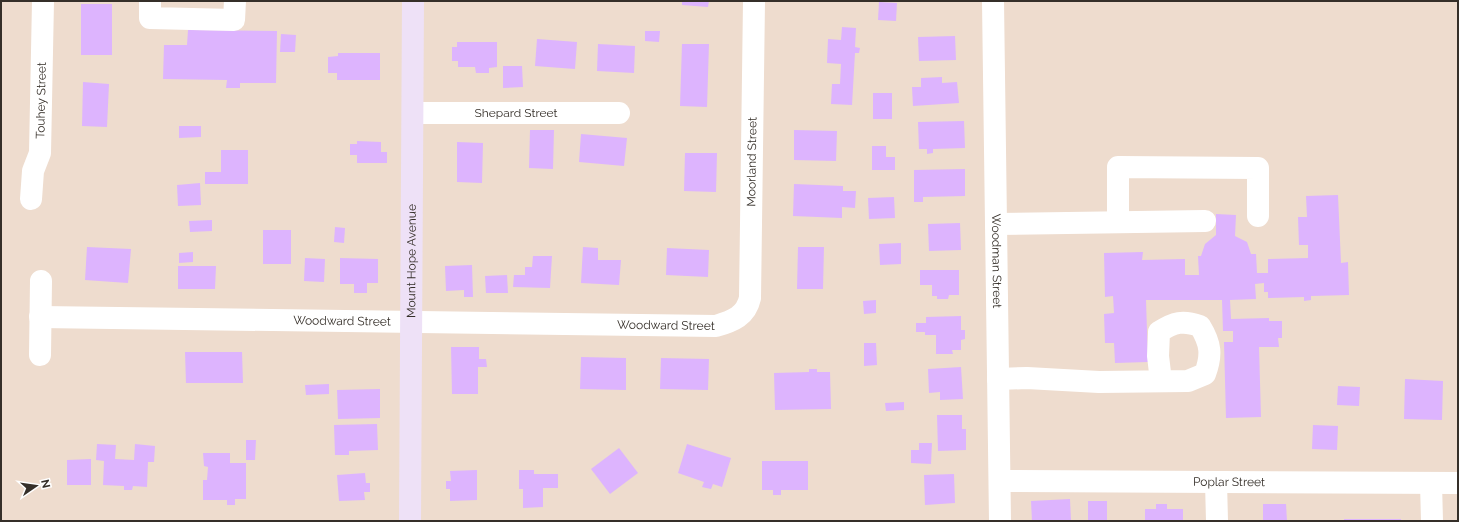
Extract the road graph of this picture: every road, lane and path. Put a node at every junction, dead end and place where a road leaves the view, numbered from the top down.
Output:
1 (43, 1) edge
2 (150, 1) edge
3 (235, 1) edge
4 (413, 1) edge
5 (754, 1) edge
6 (993, 1) edge
7 (413, 113) junction
8 (619, 113) dead end
9 (31, 199) dead end
10 (1258, 216) dead end
11 (1205, 221) dead end
12 (1118, 222) junction
13 (996, 224) junction
14 (41, 281) dead end
15 (40, 318) junction
16 (737, 318) joint
17 (412, 322) junction
18 (40, 354) dead end
19 (998, 379) junction
20 (1161, 381) dead end
21 (1000, 481) junction
22 (1216, 482) junction
23 (1431, 483) junction
24 (1458, 483) edge
25 (410, 521) edge
26 (1000, 521) edge
27 (1217, 521) edge
28 (1432, 521) edge

1 - 9 street, Touhey Street
2 - 3 street
4 - 7 main road, Mount Hope Avenue
5 - 16 street, Moorland Street
6 - 13 street, Woodman Street
7 - 8 street, Shepard Street
7 - 17 main road, Mount Hope Avenue
10 - 12 street
11 - 12 street
12 - 13 street
13 - 19 street, Woodman Street
14 - 15 street
15 - 17 street, Woodward Street
15 - 18 street
16 - 17 street, Woodward Street
17 - 25 main road, Mount Hope Avenue
19 - 20 street
19 - 21 street, Woodman Street
21 - 22 street, Poplar Street
21 - 26 street, Woodman Street
22 - 23 street, Poplar Street
22 - 27 street
23 - 24 street, Poplar Street
23 - 28 street

